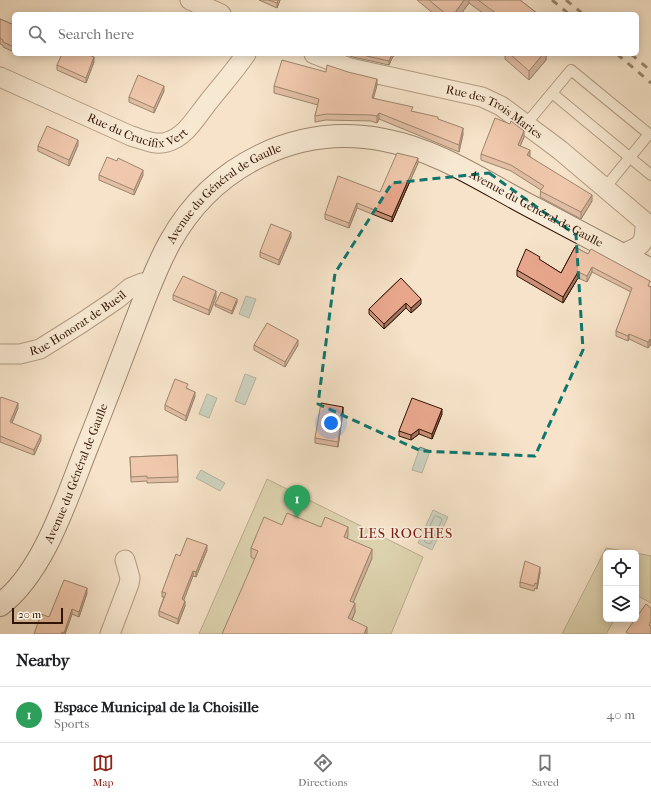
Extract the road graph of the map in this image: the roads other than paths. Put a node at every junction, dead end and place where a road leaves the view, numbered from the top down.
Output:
1 (190, 0) edge
2 (217, 12) edge
3 (245, 56) edge
4 (319, 56) edge
5 (0, 77) edge
6 (552, 93) junction
7 (526, 124) junction
8 (630, 158) junction
9 (651, 175) edge
10 (604, 189) junction
11 (648, 225) edge
12 (622, 254) junction
13 (651, 270) edge
14 (151, 284) junction
15 (0, 354) edge
16 (125, 560) dead end
17 (0, 605) edge
18 (110, 634) edge

1 - 2 street
3 - 5 street, Rue du Crucifix Vert
4 - 7 street, Rue des Trois Maries
6 - 7 lane
6 - 8 lane
6 - 8 lane
7 - 10 street, Rue des Trois Maries
8 - 9 lane
8 - 10 lane
10 - 11 street, Rue des Trois Maries
11 - 12 street, Rue des Trois Maries
12 - 13 street, Avenue du Général de Gaulle
12 - 14 street, Avenue du Général de Gaulle
14 - 15 street, Rue Honorat de Bueil
14 - 17 street, Avenue du Général de Gaulle
16 - 18 street

